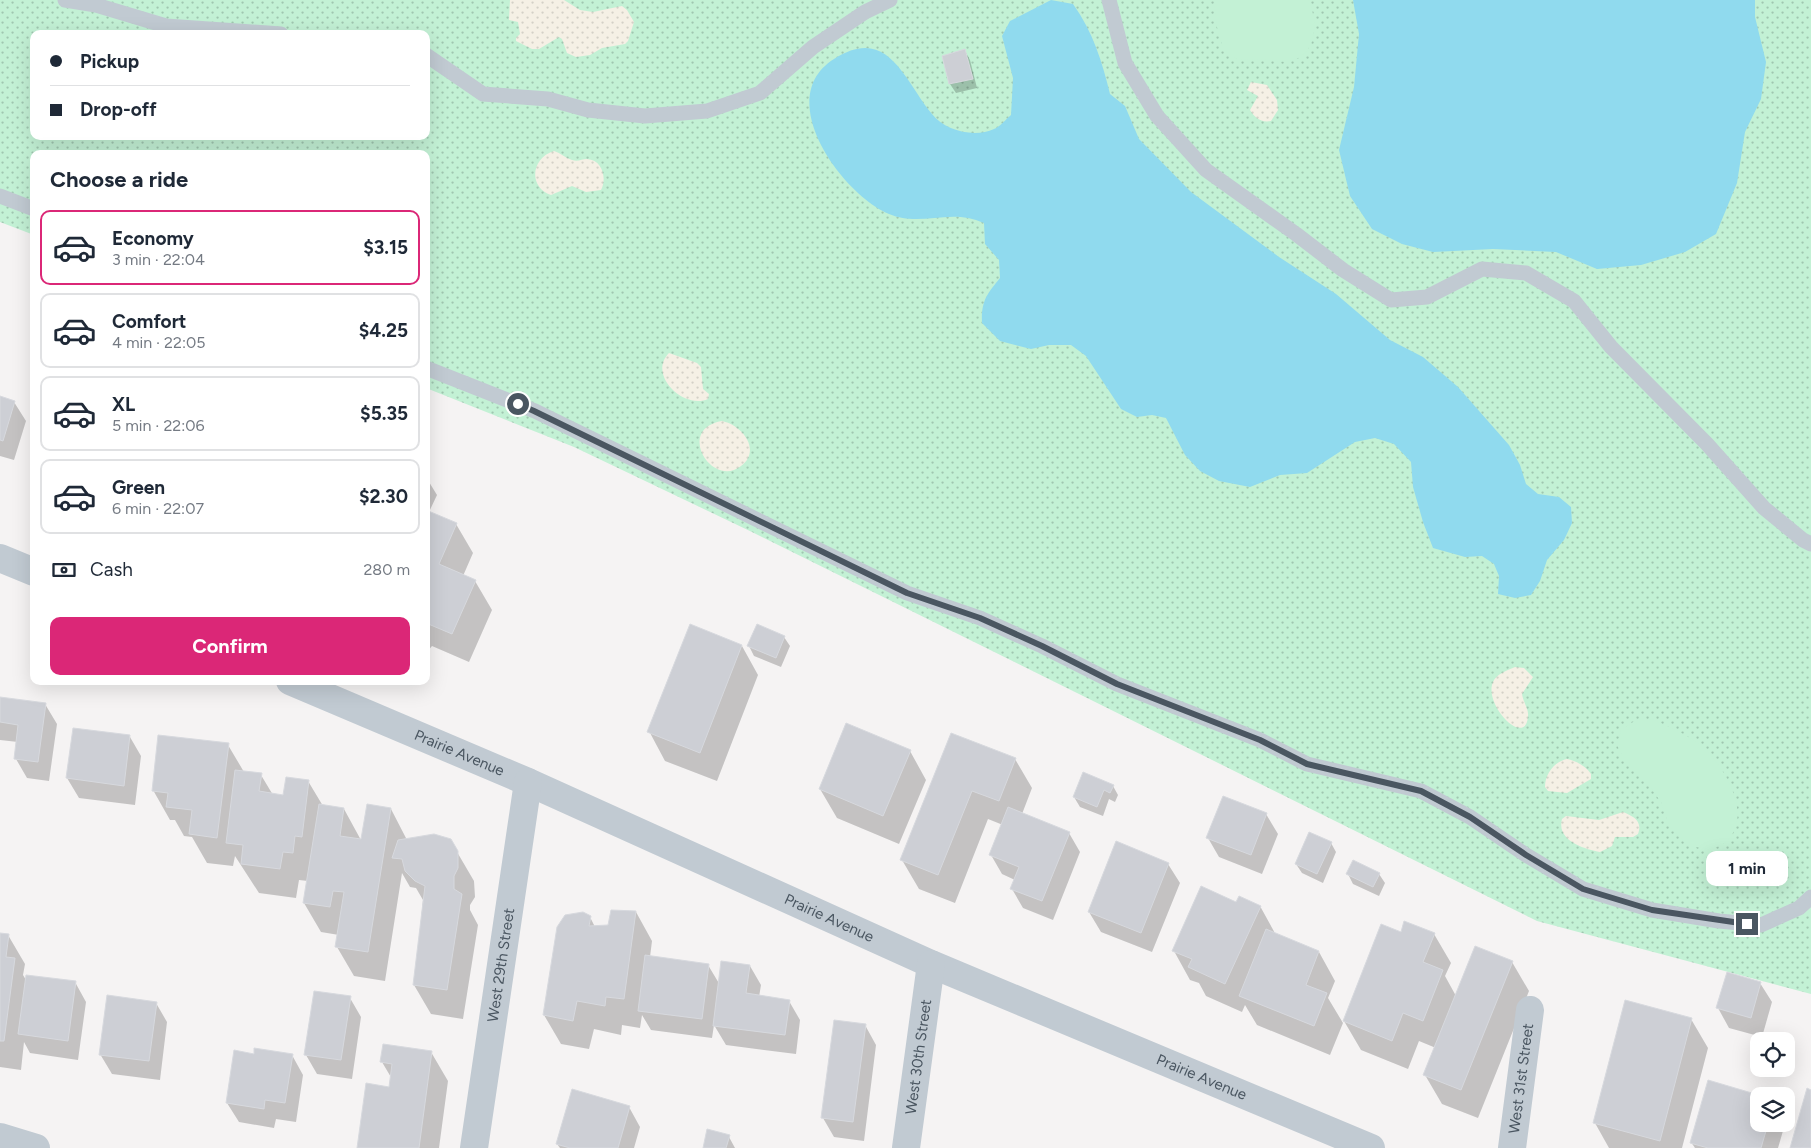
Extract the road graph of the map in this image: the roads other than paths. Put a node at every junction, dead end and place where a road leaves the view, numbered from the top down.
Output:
1 (65, 0) edge
2 (890, 0) edge
3 (1109, 0) edge
4 (224, 30) edge
5 (430, 58) edge
6 (0, 196) edge
7 (30, 207) edge
8 (430, 370) edge
9 (1811, 544) edge
10 (0, 558) edge
11 (30, 570) edge
12 (299, 685) edge
13 (528, 782) junction
14 (1811, 896) edge
15 (931, 964) junction
16 (1530, 1010) dead end
17 (0, 1137) edge
18 (36, 1148) edge
19 (474, 1148) edge
20 (906, 1148) edge
21 (1371, 1148) edge
22 (1512, 1148) edge

1 - 4 lane
2 - 5 lane
3 - 9 lane
6 - 7 lane
8 - 14 lane
10 - 11 street
12 - 13 street, Prairie Avenue
13 - 15 street, Prairie Avenue
13 - 19 street, West 29th Street
15 - 20 street, West 30th Street
15 - 21 street, Prairie Avenue
16 - 22 street, West 31st Street
17 - 18 street

